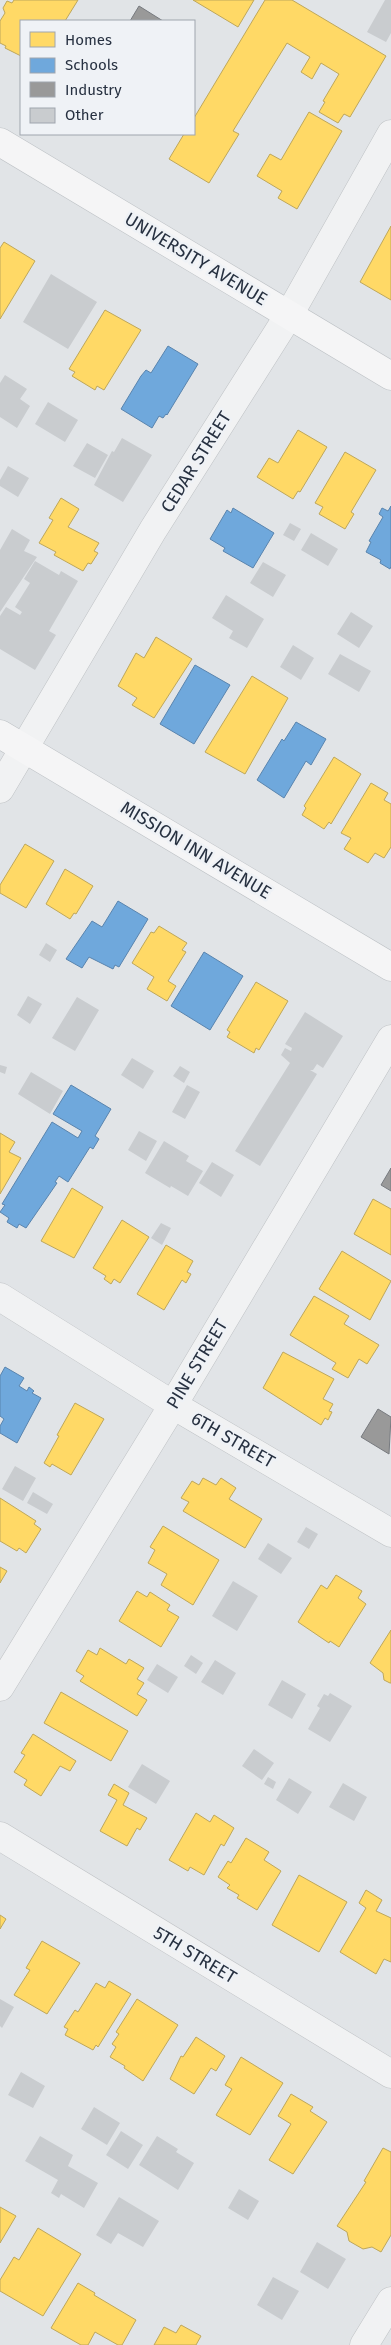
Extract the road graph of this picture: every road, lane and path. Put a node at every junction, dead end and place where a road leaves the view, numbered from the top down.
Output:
1 (391, 134) edge
2 (0, 142) edge
3 (289, 315) junction
4 (391, 376) edge
5 (0, 734) edge
6 (25, 749) junction
7 (0, 790) edge
8 (391, 967) edge
9 (391, 1040) edge
10 (0, 1297) edge
11 (173, 1405) junction
12 (391, 1533) edge
13 (0, 1687) edge
14 (0, 1836) edge
15 (391, 2074) edge
16 (391, 2300) edge
17 (364, 2345) edge

1 - 3 street, CEDAR STREET
2 - 3 main road, UNIVERSITY AVENUE
3 - 4 main road, UNIVERSITY AVENUE
3 - 6 street, CEDAR STREET
5 - 6 main road, MISSION INN AVENUE
6 - 7 street, CEDAR STREET
6 - 8 main road, MISSION INN AVENUE
9 - 11 street, PINE STREET
10 - 11 street, 6TH STREET
11 - 12 street, 6TH STREET
11 - 13 street, PINE STREET
14 - 15 street, 5TH STREET
16 - 17 street

